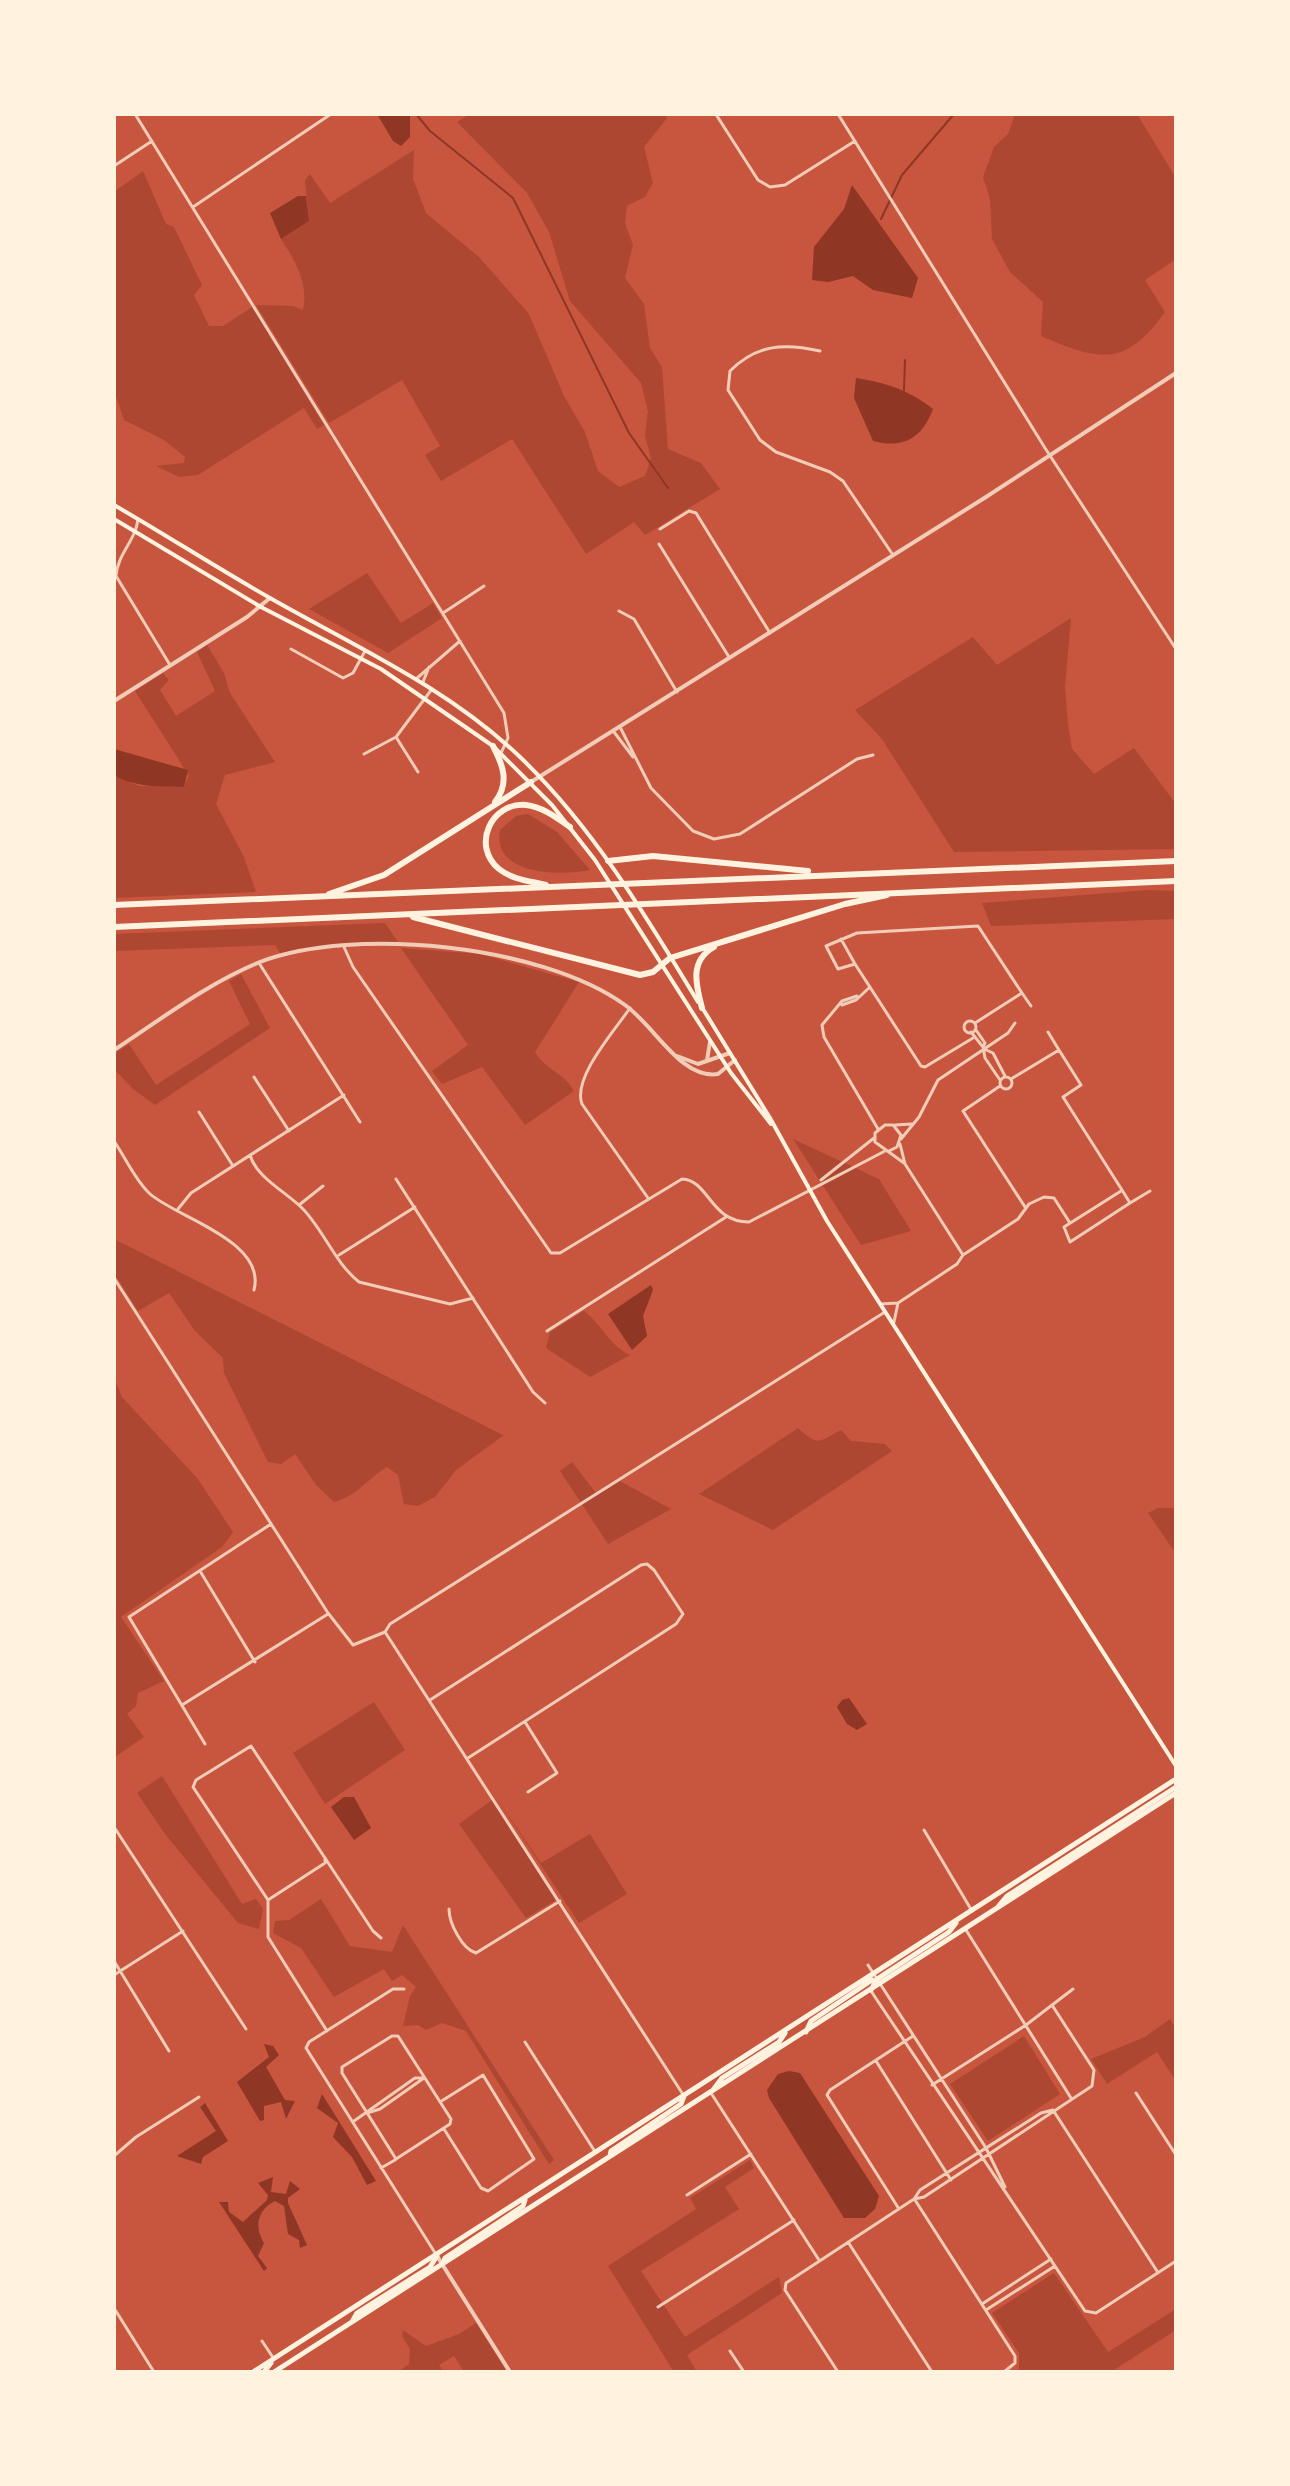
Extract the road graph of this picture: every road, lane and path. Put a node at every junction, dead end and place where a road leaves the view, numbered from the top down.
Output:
1 (135, 114) edge
2 (331, 114) edge
3 (838, 114) edge
4 (717, 116) edge
5 (152, 141) junction
6 (855, 141) junction
7 (114, 166) edge
8 (193, 207) junction
9 (820, 351) dead end
10 (1176, 373) edge
11 (1051, 455) junction
12 (114, 505) edge
13 (114, 519) edge
14 (138, 519) junction
15 (660, 529) dead end
16 (136, 533) junction
17 (659, 544) dead end
18 (893, 555) junction
19 (484, 586) dead end
20 (270, 598) junction
21 (261, 607) junction
22 (619, 611) dead end
23 (443, 613) junction
24 (770, 633) junction
25 (460, 641) junction
26 (291, 649) dead end
27 (1176, 649) edge
28 (366, 650) junction
29 (730, 658) junction
30 (362, 659) junction
31 (431, 664) junction
32 (170, 665) junction
33 (416, 679) junction
34 (422, 683) junction
35 (432, 689) junction
36 (677, 692) junction
37 (426, 697) junction
38 (114, 701) edge
39 (620, 727) junction
40 (614, 732) junction
41 (396, 737) junction
42 (493, 746) junction
43 (507, 746) junction
44 (501, 753) junction
45 (364, 754) dead end
46 (873, 755) dead end
47 (636, 761) junction
48 (418, 772) dead end
49 (541, 778) junction
50 (531, 782) junction
51 (482, 813) junction
52 (570, 827) junction
53 (608, 861) junction
54 (1176, 861) edge
55 (828, 873) junction
56 (1176, 881) edge
57 (553, 887) junction
58 (908, 891) junction
59 (319, 897) junction
60 (114, 905) edge
61 (397, 915) junction
62 (114, 927) edge
63 (729, 939) junction
64 (841, 939) junction
65 (344, 947) junction
66 (670, 958) junction
67 (259, 963) junction
68 (855, 964) junction
69 (663, 966) junction
70 (870, 987) junction
71 (1022, 993) junction
72 (1031, 1006) dead end
73 (630, 1008) junction
74 (702, 1008) junction
75 (975, 1023) junction
76 (1015, 1023) dead end
77 (973, 1031) junction
78 (1048, 1032) dead end
79 (973, 1038) junction
80 (710, 1039) junction
81 (984, 1048) junction
82 (114, 1050) edge
83 (1059, 1050) junction
84 (730, 1053) junction
85 (675, 1054) junction
86 (720, 1055) junction
87 (706, 1060) junction
88 (735, 1060) junction
89 (727, 1067) junction
90 (1005, 1076) junction
91 (254, 1077) dead end
92 (1011, 1079) junction
93 (1000, 1080) junction
94 (1000, 1086) junction
95 (344, 1095) junction
96 (199, 1112) dead end
97 (872, 1114) junction
98 (360, 1122) dead end
99 (771, 1124) junction
100 (911, 1124) junction
101 (885, 1125) junction
102 (893, 1125) junction
103 (878, 1129) junction
104 (289, 1131) junction
105 (874, 1138) junction
106 (114, 1141) edge
107 (901, 1142) junction
108 (887, 1151) junction
109 (250, 1155) junction
110 (905, 1164) junction
111 (233, 1166) junction
112 (396, 1179) dead end
113 (818, 1183) junction
114 (323, 1186) dead end
115 (808, 1190) junction
116 (1122, 1190) junction
117 (1150, 1191) dead end
118 (648, 1198) junction
119 (1130, 1203) junction
120 (299, 1205) junction
121 (415, 1207) junction
122 (1026, 1208) junction
123 (178, 1209) junction
124 (726, 1217) junction
125 (1070, 1223) junction
126 (339, 1255) junction
127 (963, 1255) junction
128 (114, 1278) edge
129 (254, 1290) dead end
130 (473, 1298) junction
131 (898, 1303) junction
132 (880, 1304) junction
133 (885, 1312) junction
134 (893, 1325) junction
135 (547, 1331) dead end
136 (545, 1403) dead end
137 (271, 1524) junction
138 (200, 1571) junction
139 (328, 1613) junction
140 (385, 1632) junction
141 (255, 1662) junction
142 (430, 1700) junction
143 (182, 1705) junction
144 (525, 1722) junction
145 (205, 1744) dead end
146 (468, 1758) junction
147 (1176, 1766) edge
148 (1176, 1779) edge
149 (1176, 1790) edge
150 (528, 1792) dead end
151 (114, 1827) edge
152 (924, 1830) dead end
153 (325, 1858) junction
154 (266, 1898) junction
155 (560, 1901) junction
156 (449, 1909) dead end
157 (972, 1911) junction
158 (966, 1930) junction
159 (183, 1931) junction
160 (381, 1938) dead end
161 (114, 1961) edge
162 (868, 1965) dead end
163 (120, 1971) junction
164 (114, 1975) edge
165 (877, 1979) junction
166 (404, 1989) dead end
167 (1073, 1989) dead end
168 (871, 1991) junction
169 (1052, 2005) junction
170 (1026, 2025) junction
171 (246, 2029) dead end
172 (788, 2029) junction
173 (327, 2031) junction
174 (806, 2032) junction
175 (913, 2036) junction
176 (525, 2042) dead end
177 (904, 2042) junction
178 (169, 2051) dead end
179 (875, 2061) junction
180 (424, 2078) junction
181 (941, 2079) junction
182 (932, 2085) junction
183 (711, 2093) junction
184 (1136, 2093) dead end
185 (684, 2096) junction
186 (199, 2097) dead end
187 (1071, 2098) junction
188 (440, 2102) junction
189 (1053, 2110) junction
190 (367, 2113) junction
191 (352, 2122) junction
192 (444, 2129) junction
193 (986, 2148) junction
194 (596, 2153) junction
195 (751, 2154) junction
196 (977, 2154) junction
197 (989, 2155) junction
198 (1176, 2155) edge
199 (114, 2156) edge
200 (610, 2157) junction
201 (396, 2159) junction
202 (982, 2160) junction
203 (381, 2168) junction
204 (947, 2173) junction
205 (951, 2180) junction
206 (1007, 2191) junction
207 (687, 2195) dead end
208 (526, 2199) junction
209 (914, 2199) junction
210 (899, 2209) junction
211 (794, 2220) junction
212 (848, 2242) junction
213 (437, 2256) junction
214 (1051, 2259) junction
215 (819, 2260) junction
216 (1176, 2261) edge
217 (443, 2265) junction
218 (1055, 2266) junction
219 (1158, 2273) junction
220 (982, 2304) junction
221 (658, 2307) dead end
222 (114, 2308) edge
223 (986, 2310) junction
224 (352, 2322) junction
225 (262, 2341) dead end
226 (730, 2351) dead end
227 (274, 2359) junction
228 (154, 2372) edge
229 (253, 2372) edge
230 (264, 2372) edge
231 (274, 2372) edge
232 (510, 2372) edge
233 (744, 2372) edge
234 (838, 2372) edge
235 (932, 2372) edge
236 (1004, 2372) edge

1 - 5 street
2 - 8 street
3 - 6 street
4 - 6 street
5 - 7 street
5 - 8 street
6 - 11 street
8 - 23 street
9 - 18 street
10 - 11 street
11 - 18 street
11 - 27 street
12 - 14 main road
13 - 16 main road
14 - 16 street
14 - 20 main road
15 - 24 street
16 - 21 main road
16 - 32 street
17 - 29 street
18 - 24 street
19 - 23 street
20 - 21 street
20 - 28 main road
21 - 30 main road
21 - 32 street
22 - 36 street
23 - 25 street
24 - 29 street
25 - 31 street
25 - 43 street
26 - 30 street
28 - 30 street
28 - 33 main road
29 - 36 street
30 - 37 main road
31 - 33 street
31 - 34 street
32 - 38 street
33 - 34 main road
34 - 35 main road
35 - 37 street
35 - 43 main road
36 - 39 street
37 - 41 street
37 - 42 main road
39 - 40 street
39 - 47 street
40 - 47 street
40 - 49 street
41 - 45 street
41 - 48 street
42 - 44 main road
42 - 51 highway
43 - 44 street
43 - 49 main road
44 - 50 main road
46 - 47 street
49 - 50 street
49 - 53 main road
50 - 51 highway
50 - 52 main road
51 - 59 highway
52 - 57 highway
52 - 69 main road
53 - 55 highway
53 - 66 main road
54 - 55 highway
55 - 57 highway
56 - 58 highway
57 - 59 highway
58 - 61 highway
58 - 63 highway
59 - 60 highway
61 - 62 highway
61 - 69 highway
63 - 66 highway
63 - 74 highway
64 - 68 street
64 - 68 street
64 - 71 street
65 - 67 street
65 - 73 street
65 - 118 street
66 - 69 highway
66 - 74 main road
67 - 82 street
67 - 95 street
68 - 70 street
69 - 80 main road
70 - 79 street
70 - 97 street
71 - 72 street
71 - 75 street
73 - 85 street
73 - 118 street
74 - 84 main road
75 - 77 street
75 - 77 street
76 - 81 street
77 - 79 street
77 - 81 street
78 - 83 street
79 - 81 street
80 - 86 main road
80 - 87 street
81 - 90 street
81 - 93 street
81 - 100 street
83 - 92 street
83 - 116 street
84 - 86 street
84 - 88 main road
85 - 87 street
85 - 89 street
86 - 87 street
86 - 89 main road
88 - 89 street
88 - 99 main road
89 - 99 main road
90 - 92 street
90 - 93 street
91 - 104 street
92 - 94 street
93 - 94 street
94 - 122 street
95 - 98 street
95 - 104 street
96 - 111 street
97 - 101 street
97 - 103 street
99 - 115 main road
100 - 102 street
100 - 107 street
101 - 102 street
101 - 103 street
102 - 107 street
103 - 105 street
104 - 109 street
105 - 108 street
105 - 113 street
106 - 123 street
107 - 108 street
107 - 110 street
108 - 110 street
108 - 113 street
109 - 111 street
109 - 120 street
110 - 127 street
111 - 123 street
112 - 121 street
113 - 115 street
114 - 120 street
115 - 124 street
115 - 132 main road
116 - 119 street
116 - 125 street
117 - 119 street
118 - 124 street
119 - 125 street
120 - 126 street
121 - 126 street
121 - 130 street
122 - 125 street
122 - 127 street
123 - 129 street
124 - 135 street
126 - 130 street
127 - 131 street
128 - 137 street
130 - 136 street
131 - 132 street
131 - 134 street
132 - 133 main road
133 - 134 main road
133 - 140 street
134 - 147 main road
137 - 138 street
137 - 139 street
138 - 141 street
138 - 143 street
139 - 140 street
139 - 141 street
140 - 142 street
141 - 143 street
142 - 144 street
142 - 146 street
143 - 145 street
144 - 146 street
144 - 150 street
146 - 155 street
148 - 157 main road
149 - 158 main road
151 - 159 street
152 - 157 street
153 - 154 street
153 - 154 street
153 - 160 street
154 - 173 street
155 - 156 street
155 - 185 street
157 - 165 main road
158 - 165 main road
158 - 170 street
159 - 163 street
159 - 171 street
161 - 163 street
162 - 165 street
163 - 164 street
163 - 178 street
165 - 168 main road
165 - 172 main road
165 - 174 main road
165 - 175 street
166 - 173 street
167 - 169 street
168 - 174 main road
168 - 177 street
169 - 170 street
169 - 187 street
170 - 181 street
170 - 187 street
172 - 183 main road
172 - 185 main road
173 - 191 street
174 - 183 main road
175 - 177 street
175 - 181 street
176 - 194 street
177 - 179 street
177 - 182 street
179 - 204 street
179 - 210 street
180 - 188 street
180 - 190 street
180 - 190 street
181 - 182 street
181 - 193 street
182 - 196 street
183 - 195 street
183 - 200 main road
184 - 198 street
185 - 194 main road
185 - 200 main road
186 - 199 street
187 - 189 street
188 - 192 street
188 - 192 street
189 - 193 street
189 - 197 street
189 - 219 street
190 - 191 street
190 - 201 street
191 - 203 street
192 - 201 street
193 - 196 street
193 - 197 street
194 - 208 main road
195 - 207 street
195 - 211 street
196 - 202 street
196 - 204 street
197 - 202 street
197 - 206 street
200 - 217 main road
201 - 203 street
202 - 205 street
202 - 206 street
203 - 213 street
204 - 205 street
204 - 209 street
205 - 209 street
206 - 214 street
208 - 213 main road
208 - 217 main road
209 - 210 street
209 - 220 street
210 - 212 street
211 - 215 street
211 - 221 street
212 - 215 street
212 - 235 street
213 - 217 street
213 - 224 main road
213 - 227 main road
214 - 218 street
214 - 220 street
215 - 234 street
216 - 219 street
217 - 224 main road
217 - 232 street
218 - 219 street
218 - 223 street
220 - 223 street
222 - 228 street
223 - 236 street
224 - 231 main road
225 - 227 street
226 - 233 street
227 - 229 main road
227 - 230 main road

